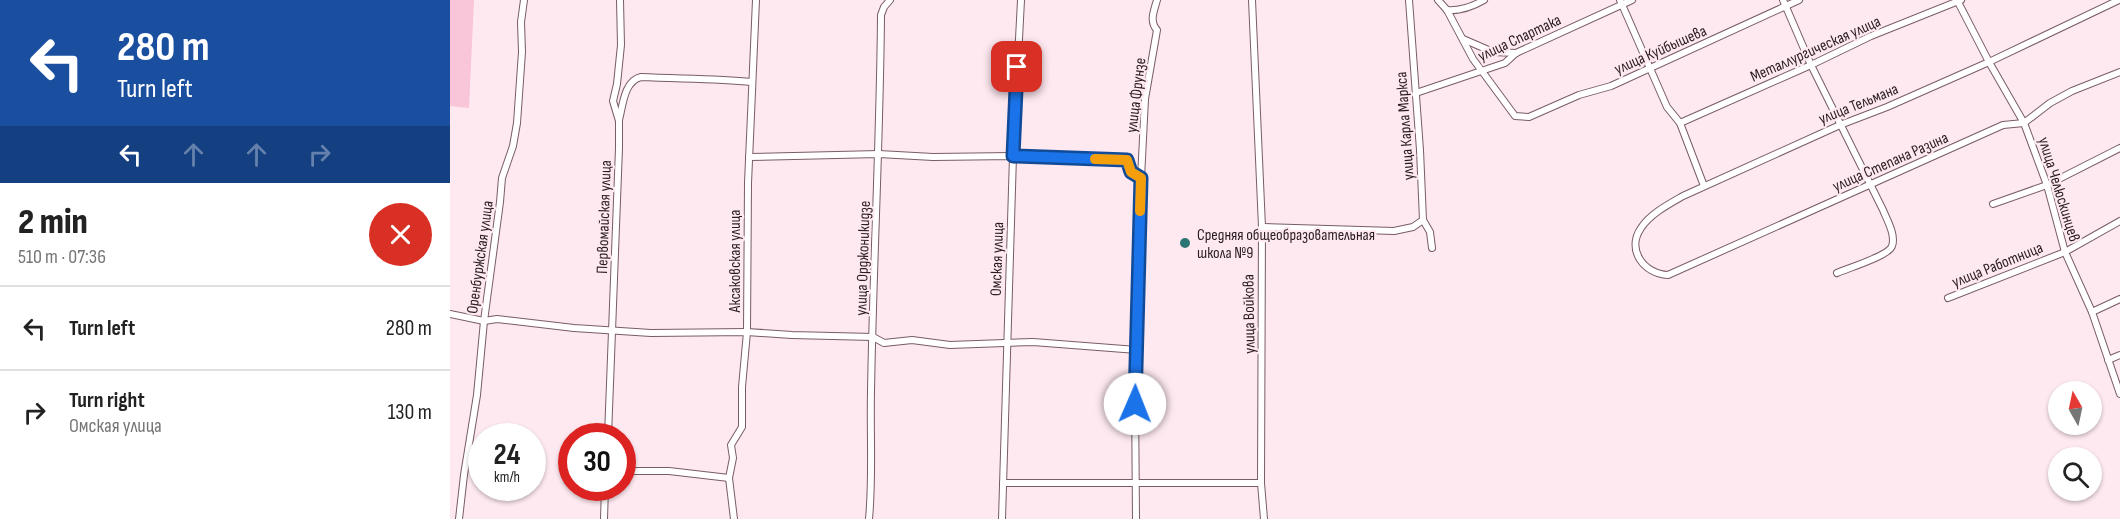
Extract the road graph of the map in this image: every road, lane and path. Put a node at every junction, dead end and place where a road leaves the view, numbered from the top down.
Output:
1 (524, 0) edge
2 (620, 0) edge
3 (756, 0) edge
4 (890, 0) edge
5 (1021, 0) edge
6 (1157, 0) edge
7 (1252, 0) edge
8 (1409, 0) edge
9 (1438, 0) edge
10 (1484, 0) edge
11 (1632, 0) edge
12 (1799, 0) edge
13 (2120, 0) edge
14 (1959, 1) edge
15 (1621, 2) edge
16 (1784, 3) edge
17 (1447, 10) junction
18 (1463, 39) junction
19 (1516, 53) junction
20 (1989, 62) junction
21 (1811, 65) junction
22 (1649, 68) junction
23 (1482, 70) junction
24 (2120, 72) edge
25 (752, 82) junction
26 (1416, 93) junction
27 (619, 121) junction
28 (1680, 123) junction
29 (2024, 123) junction
30 (1840, 124) junction
31 (2120, 148) edge
32 (879, 154) junction
33 (1013, 156) junction
34 (749, 157) junction
35 (1141, 178) junction
36 (1871, 184) junction
37 (2046, 184) junction
38 (1704, 186) junction
39 (1993, 204) dead end
40 (1423, 220) junction
41 (2120, 221) edge
42 (1262, 227) junction
43 (1432, 248) dead end
44 (2065, 252) junction
45 (1638, 258) joint
46 (1837, 273) dead end
47 (1948, 298) dead end
48 (2120, 299) edge
49 (2092, 312) junction
50 (450, 315) edge
51 (484, 321) junction
52 (612, 331) junction
53 (747, 332) junction
54 (873, 337) junction
55 (1006, 344) junction
56 (1137, 350) junction
57 (2120, 355) edge
58 (2108, 360) junction
59 (2120, 394) edge
60 (608, 423) edge
61 (636, 471) edge
62 (729, 478) junction
63 (1003, 483) junction
64 (1261, 483) junction
65 (1136, 484) junction
66 (605, 501) edge
67 (459, 519) edge
68 (604, 519) edge
69 (734, 519) edge
70 (869, 519) edge
71 (1002, 519) edge
72 (1136, 519) edge
73 (1264, 519) edge

1 - 51 street, Оренбуржская улица
2 - 27 street, Первомайская улица
3 - 25 street, Аксаковская улица
4 - 32 street, улица Орджоникидзе
5 - 33 street, Омская улица
6 - 35 street, улица Фрунзе
7 - 42 street, улица Войкова
8 - 26 street, улица Карла Маркса
9 - 17 street
10 - 17 street
11 - 15 street, улица Спартака
12 - 16 street, улица Куйбышева
13 - 20 street, улица Тельмана
14 - 20 street, улица Челюскинцев
14 - 21 street, Металлургическая улица
15 - 19 street, улица Спартака
15 - 22 street
16 - 21 street
16 - 22 street, улица Куйбышева
17 - 18 street
18 - 19 street
18 - 23 street
19 - 23 street, улица Спартака
20 - 29 street, улица Челюскинцев
20 - 30 street, улица Тельмана
21 - 28 street, Металлургическая улица
21 - 30 street
22 - 23 street, улица Куйбышева
22 - 28 street
23 - 26 street, улица Спартака
24 - 29 street, улица Степана Разина
25 - 27 street
25 - 34 street, Аксаковская улица
26 - 40 street, улица Карла Маркса
27 - 52 street, Первомайская улица
28 - 38 street
29 - 36 street, улица Степана Разина
29 - 37 street, улица Челюскинцев
30 - 36 street
30 - 38 street, улица Тельмана
31 - 37 street
32 - 33 street
32 - 34 street
32 - 54 street, улица Орджоникидзе
33 - 35 street
33 - 55 street, Омская улица
34 - 53 street, Аксаковская улица
35 - 56 street, улица Фрунзе
36 - 45 street, улица Степана Разина
36 - 46 street
37 - 39 street
37 - 44 street, улица Челюскинцев
38 - 45 street, улица Тельмана
40 - 42 street
40 - 43 street, улица Карла Маркса
41 - 44 street, улица Работница
42 - 64 street, улица Войкова
44 - 47 street, улица Работница
44 - 49 street, улица Челюскинцев
48 - 49 street
49 - 58 street, улица Челюскинцев
50 - 51 street
51 - 52 street
51 - 67 street, Оренбуржская улица
52 - 53 street
52 - 60 street, Первомайская улица
53 - 54 street
53 - 62 street, Аксаковская улица
54 - 55 street
54 - 70 street, улица Орджоникидзе
55 - 56 street
55 - 63 street, Омская улица
56 - 65 street, улица Фрунзе
57 - 58 street
58 - 59 street, улица Челюскинцев
61 - 62 street
62 - 69 street, Аксаковская улица
63 - 65 street
63 - 71 street, Омская улица
64 - 65 street
64 - 73 street, улица Войкова
65 - 72 street, улица Фрунзе
66 - 68 street

